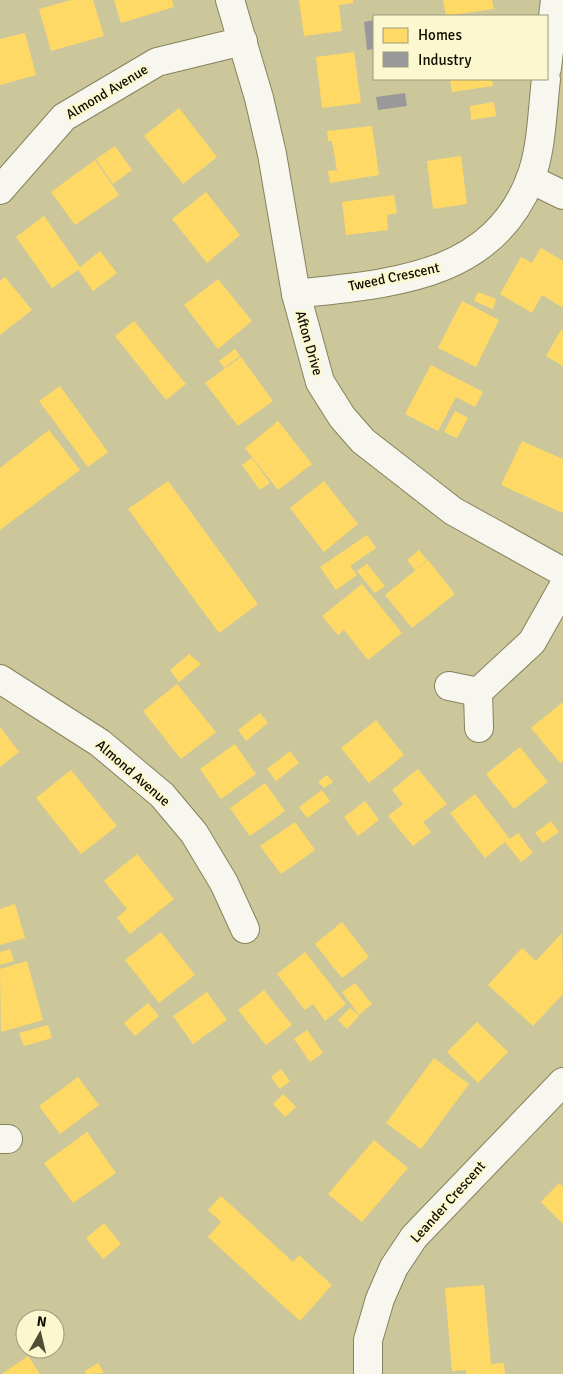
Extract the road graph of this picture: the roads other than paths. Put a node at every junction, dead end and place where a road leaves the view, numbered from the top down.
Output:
1 (230, 0) edge
2 (555, 0) edge
3 (243, 40) junction
4 (548, 60) edge
5 (546, 80) edge
6 (530, 179) junction
7 (0, 190) edge
8 (563, 195) edge
9 (296, 294) junction
10 (563, 572) edge
11 (563, 587) edge
12 (0, 679) edge
13 (449, 686) dead end
14 (478, 692) junction
15 (479, 728) dead end
16 (245, 929) dead end
17 (563, 1082) edge
18 (368, 1374) edge

1 - 3 street, Afton Drive
2 - 4 street
3 - 7 street, Almond Avenue
3 - 9 street, Afton Drive
5 - 6 street, Tweed Crescent
6 - 8 street
6 - 9 street, Tweed Crescent
9 - 10 street, Afton Drive
11 - 14 street
12 - 16 street, Almond Avenue
13 - 14 street
14 - 15 street
17 - 18 street, Leander Crescent

